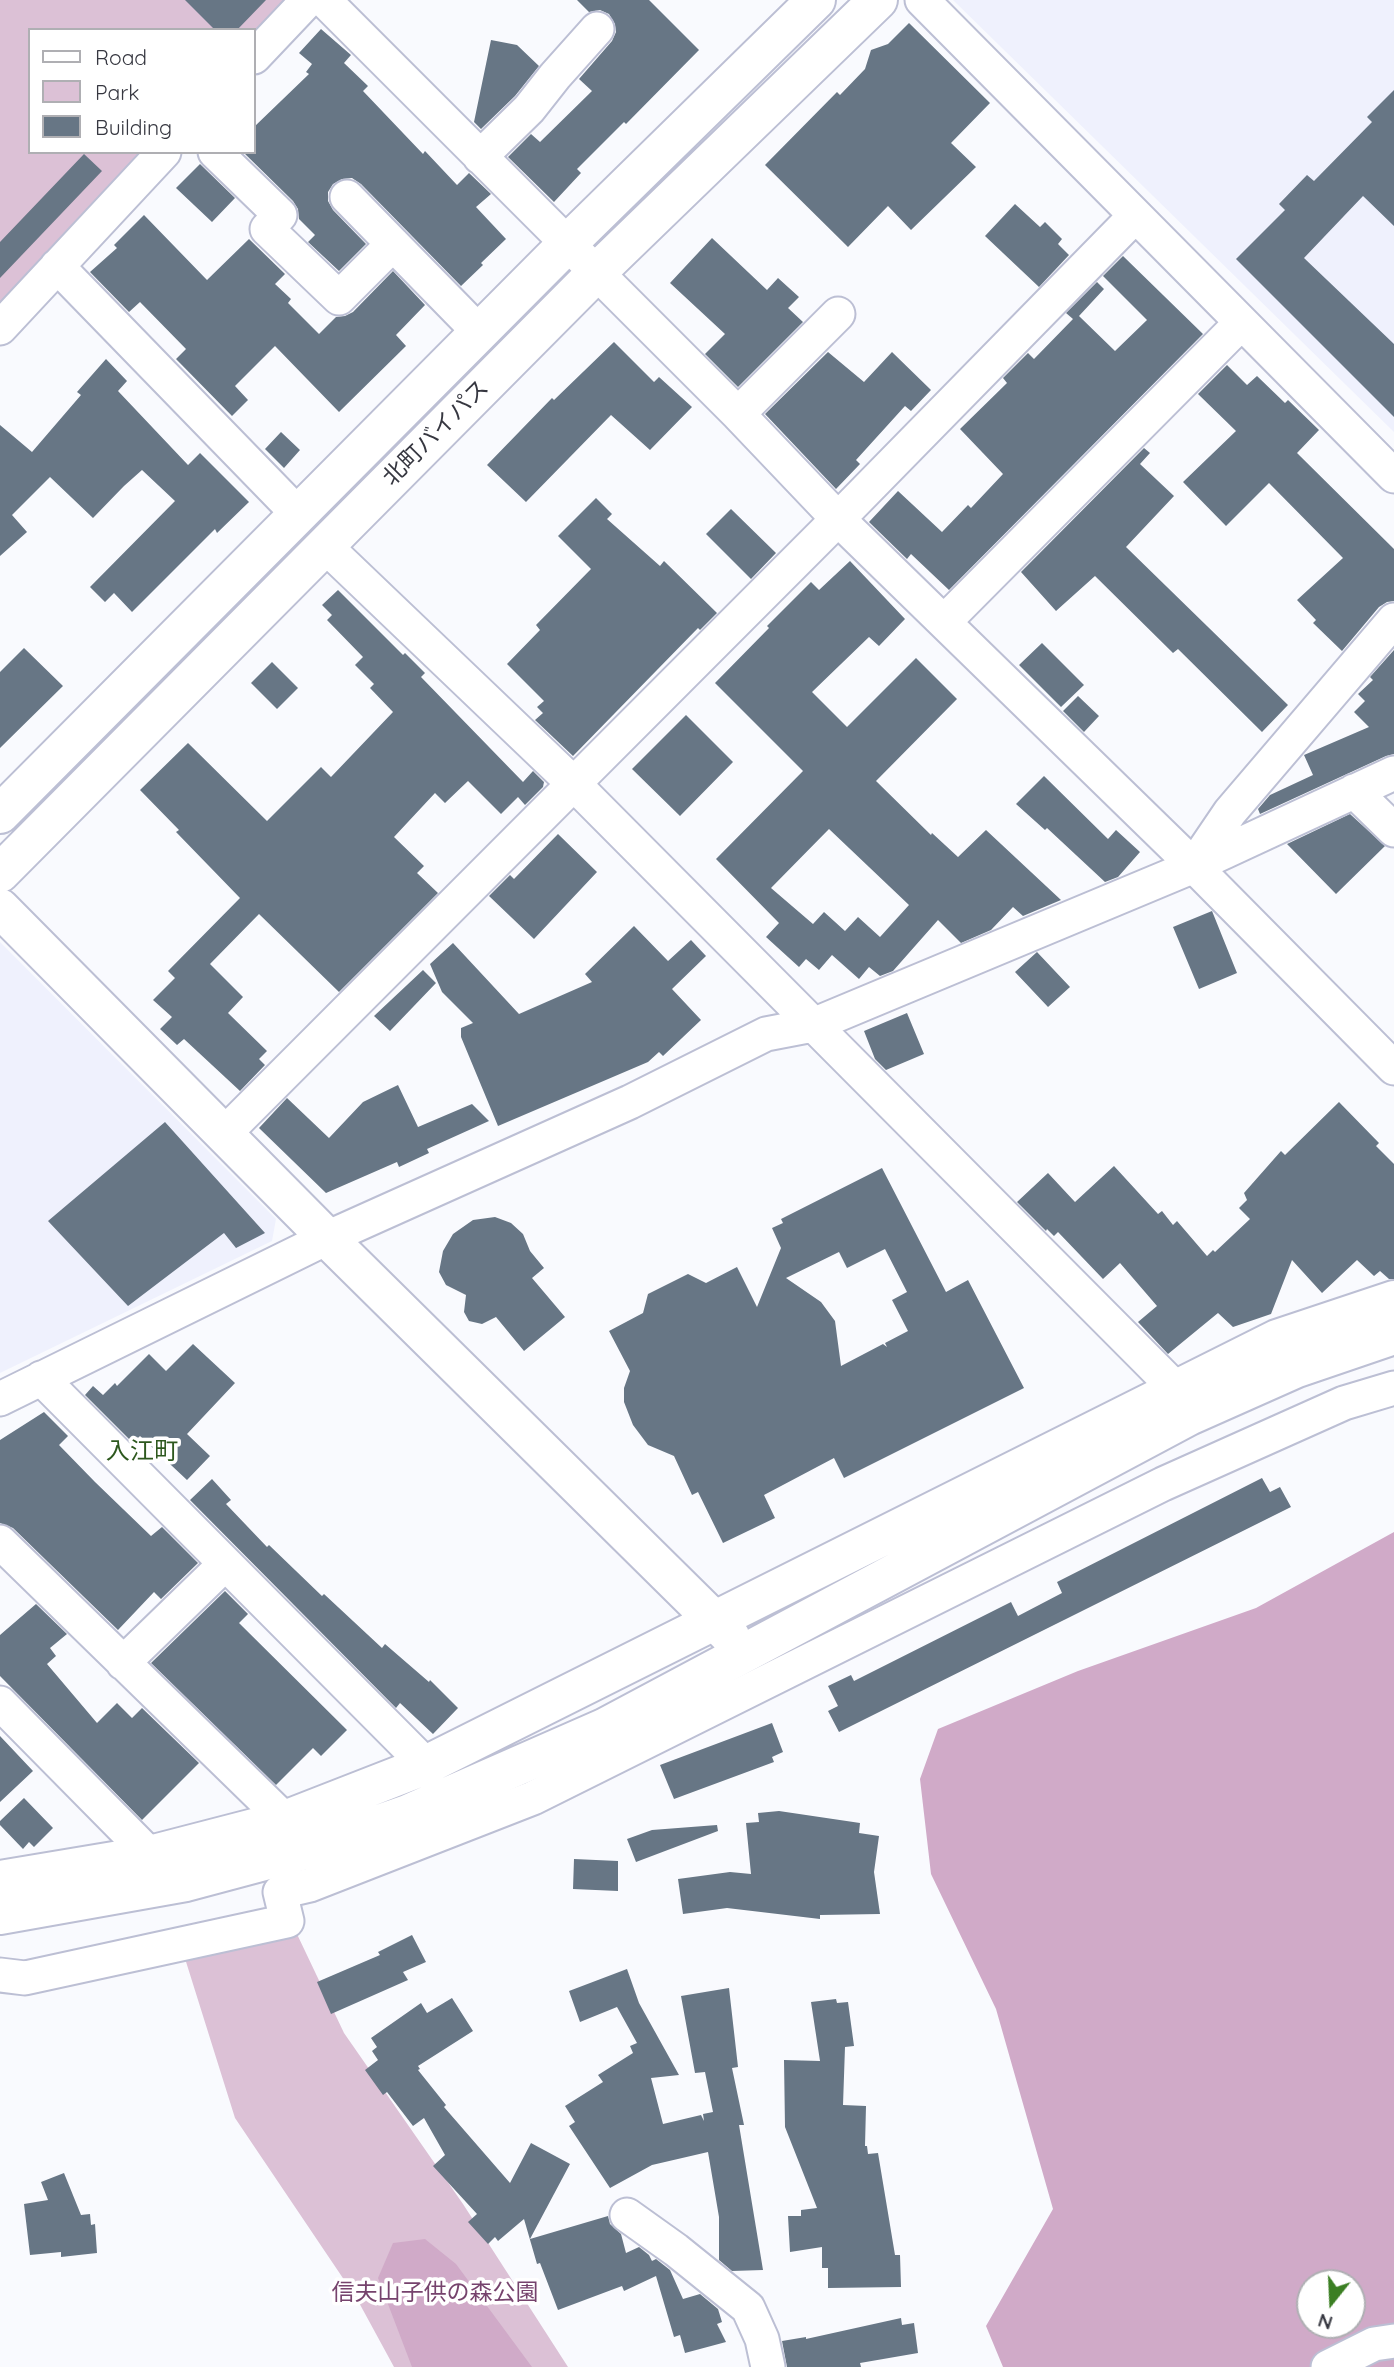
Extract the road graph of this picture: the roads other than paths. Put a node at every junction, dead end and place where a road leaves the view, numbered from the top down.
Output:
1 (308, 0) edge
2 (324, 0) edge
3 (816, 0) edge
4 (878, 0) edge
5 (922, 0) edge
6 (597, 29) dead end
7 (256, 55) edge
8 (162, 154) edge
9 (217, 154) edge
10 (480, 158) junction
11 (347, 197) dead end
12 (1135, 216) junction
13 (393, 244) junction
14 (567, 244) junction
15 (57, 266) junction
16 (596, 273) junction
17 (838, 314) dead end
18 (1241, 323) junction
19 (0, 328) edge
20 (480, 333) junction
21 (738, 414) junction
22 (1394, 476) edge
23 (299, 515) junction
24 (838, 519) junction
25 (324, 545) junction
26 (1394, 620) edge
27 (944, 622) junction
28 (1394, 773) edge
29 (574, 784) junction
30 (1354, 791) junction
31 (0, 814) edge
32 (1394, 830) edge
33 (1194, 866) junction
34 (0, 873) edge
35 (0, 908) edge
36 (813, 1025) junction
37 (1394, 1069) edge
38 (225, 1133) junction
39 (327, 1238) junction
40 (1394, 1300) edge
41 (1394, 1335) edge
42 (41, 1378) junction
43 (1394, 1388) edge
44 (0, 1399) edge
45 (1183, 1403) junction
46 (0, 1542) edge
47 (225, 1564) junction
48 (713, 1619) junction
49 (747, 1653) junction
50 (123, 1664) junction
51 (0, 1703) edge
52 (426, 1765) junction
53 (285, 1820) junction
54 (150, 1855) junction
55 (0, 1880) edge
56 (0, 1915) edge
57 (0, 1975) edge
58 (627, 2215) dead end
59 (1394, 2341) edge
60 (768, 2367) edge
61 (1328, 2367) edge

1 - 7 street
2 - 10 street
3 - 14 main road, 北町バイパス
4 - 16 main road, 北町バイパス
5 - 12 street
6 - 10 street
8 - 15 street
9 - 13 street
10 - 14 street
11 - 13 street
12 - 18 street
12 - 24 street
13 - 20 street
14 - 16 street
14 - 20 main road, 北町バイパス
15 - 19 street
15 - 23 street
16 - 21 street
16 - 25 main road, 北町バイパス
17 - 21 street
18 - 22 street
18 - 27 street
20 - 23 main road, 北町バイパス
21 - 24 street
23 - 31 main road, 北町バイパス
24 - 27 street
24 - 29 street
25 - 29 street
25 - 34 main road, 北町バイパス
26 - 33 street
27 - 33 street
28 - 30 street
29 - 36 street
29 - 38 street
30 - 32 street
30 - 33 street
33 - 36 street
33 - 37 street
35 - 38 main road
36 - 39 street
36 - 45 street
38 - 39 main road
39 - 42 street
39 - 48 main road
40 - 45 main road
41 - 45 main road
42 - 44 street
42 - 47 street
43 - 57 street
45 - 48 main road
45 - 49 main road
46 - 50 street
47 - 50 street
47 - 52 street
48 - 49 main road
48 - 52 main road
49 - 56 main road
50 - 53 street
51 - 54 street
52 - 53 main road
53 - 54 main road
54 - 55 main road
58 - 60 street
59 - 61 street

